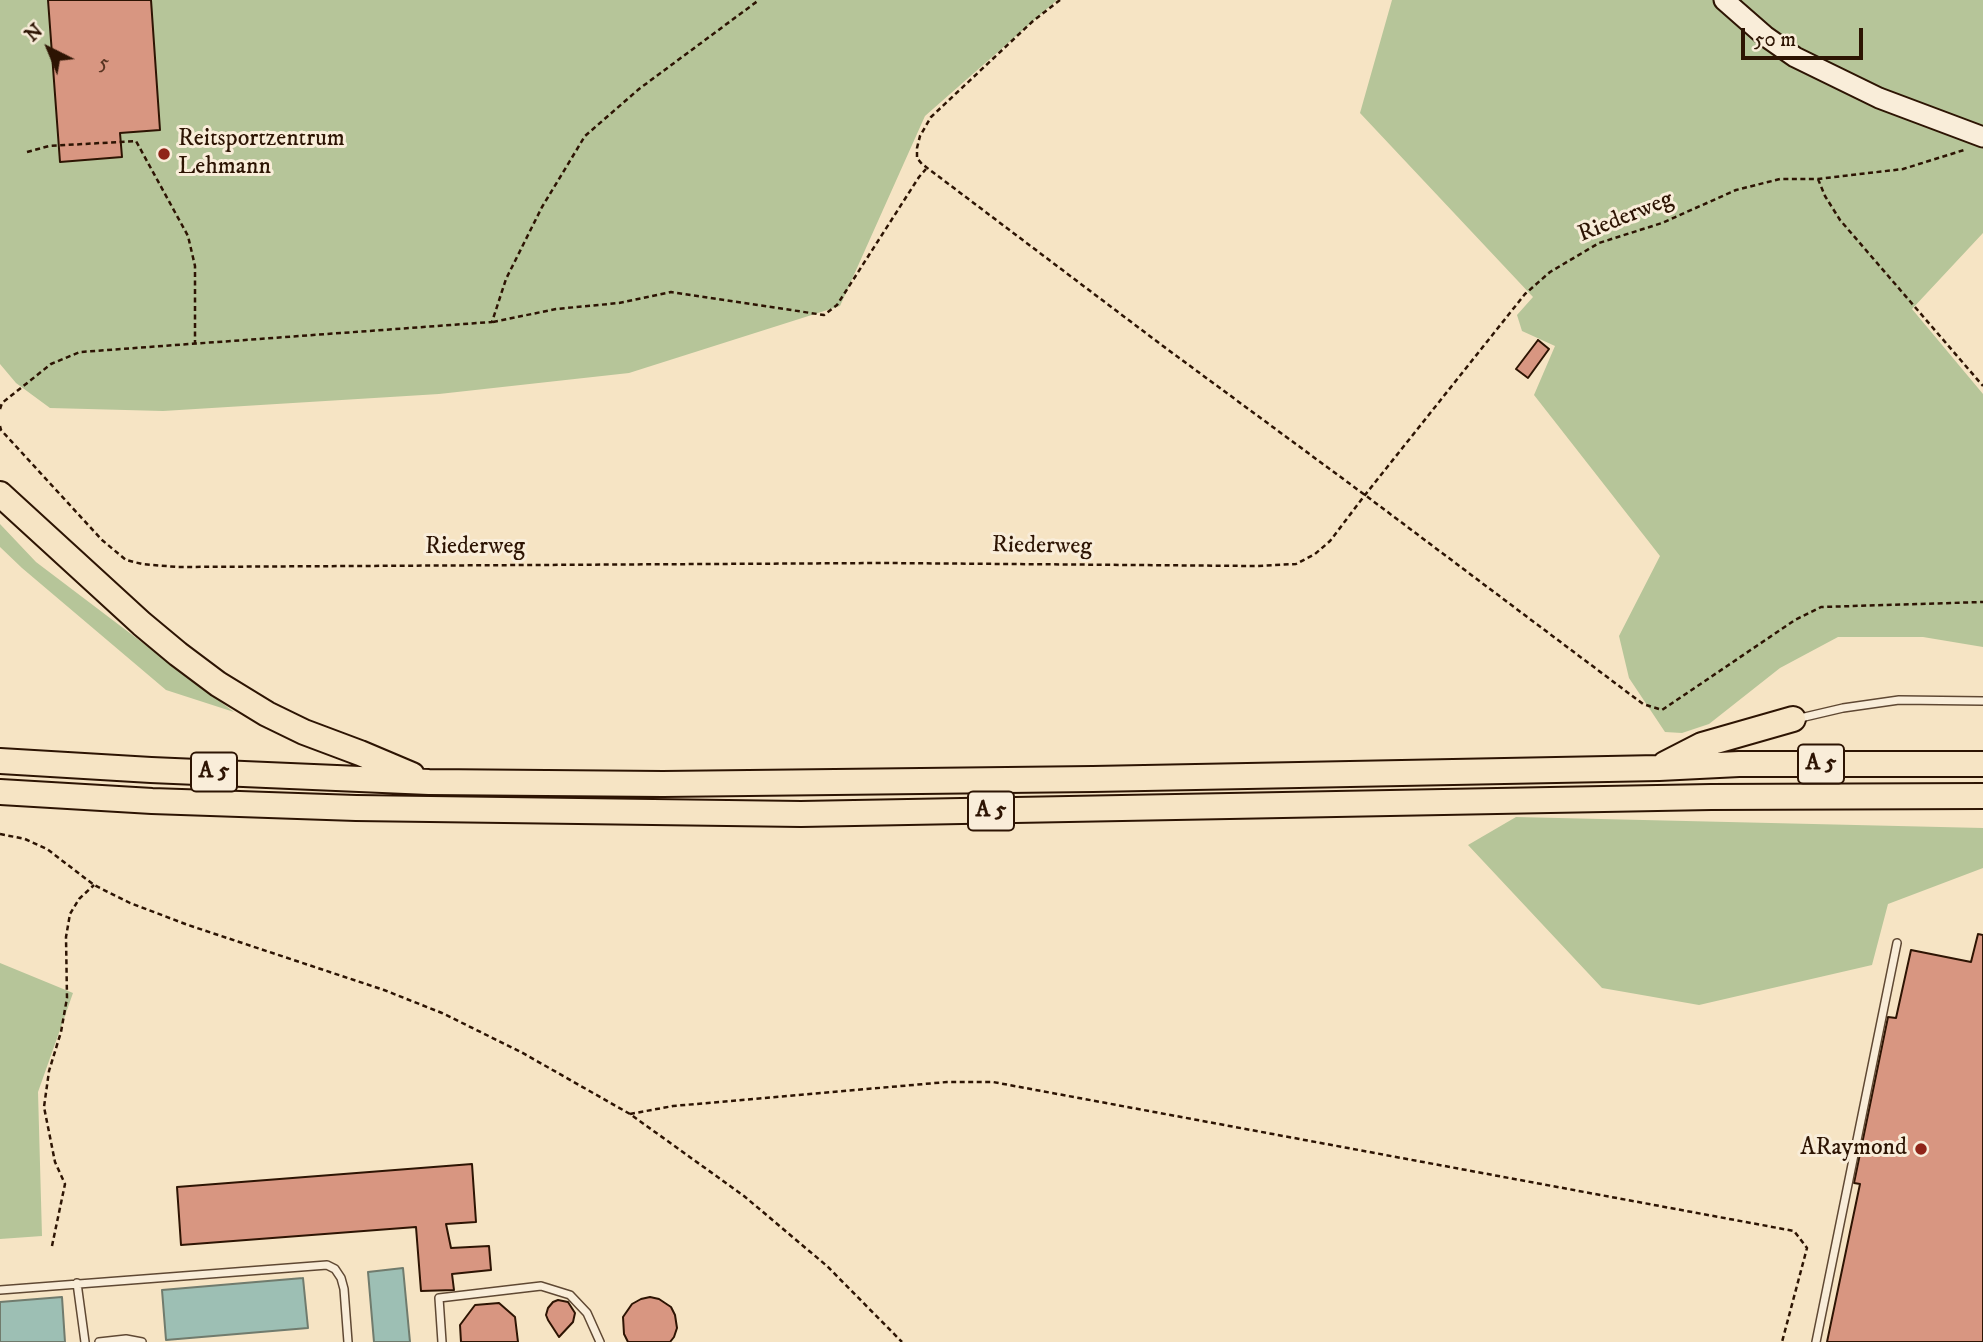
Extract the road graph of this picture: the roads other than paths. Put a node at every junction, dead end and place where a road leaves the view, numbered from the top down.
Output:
1 (1724, 0) edge
2 (1981, 136) edge
3 (0, 494) edge
4 (1983, 701) edge
5 (1793, 719) joint
6 (0, 761) edge
7 (1983, 764) edge
8 (1659, 768) junction
9 (429, 782) junction
10 (0, 792) edge
11 (1983, 796) edge
12 (1897, 943) dead end
13 (77, 1283) junction
14 (0, 1290) edge
15 (85, 1342) edge
16 (99, 1342) edge
17 (142, 1342) edge
18 (348, 1342) edge
19 (442, 1342) edge
20 (600, 1342) edge
21 (1816, 1342) edge

1 - 2 street
3 - 9 highway
4 - 5 lane
5 - 8 highway
6 - 9 highway, A 5
7 - 8 highway, A 5
8 - 9 highway, A 5
10 - 11 highway, A 5
12 - 21 lane
13 - 14 lane
13 - 15 lane
13 - 18 lane
16 - 17 lane
19 - 20 lane

